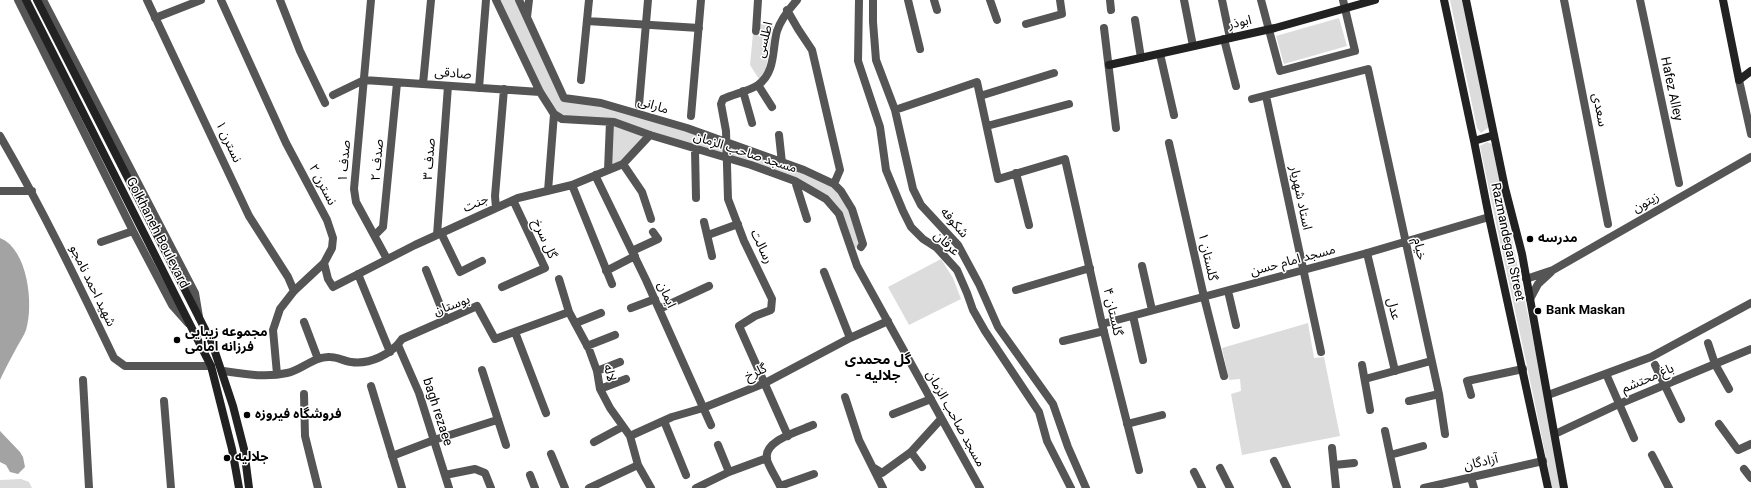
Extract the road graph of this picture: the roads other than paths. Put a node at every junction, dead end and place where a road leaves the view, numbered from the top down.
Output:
1 (18, 0) edge
2 (26, 0) edge
3 (37, 0) edge
4 (43, 0) edge
5 (147, 0) edge
6 (201, 0) edge
7 (221, 0) edge
8 (280, 0) edge
9 (371, 0) edge
10 (430, 0) edge
11 (486, 0) edge
12 (496, 0) edge
13 (519, 0) edge
14 (529, 0) edge
15 (589, 0) edge
16 (648, 0) edge
17 (701, 0) edge
18 (758, 0) edge
19 (797, 0) edge
20 (859, 0) edge
21 (873, 0) edge
22 (908, 0) edge
23 (934, 0) edge
24 (990, 0) edge
25 (1060, 0) edge
26 (1110, 0) edge
27 (1184, 0) edge
28 (1222, 0) edge
29 (1261, 0) edge
30 (1376, 0) edge
31 (1444, 0) edge
32 (1467, 0) edge
33 (1564, 0) edge
34 (1640, 0) edge
35 (1723, 0) edge
36 (1344, 4) edge
37 (787, 10) junction
38 (937, 10) dead end
39 (1111, 10) dead end
40 (527, 17) junction
41 (155, 18) junction
42 (997, 20) dead end
43 (1135, 20) dead end
44 (587, 21) junction
45 (1026, 24) dead end
46 (646, 25) junction
47 (699, 28) junction
48 (1104, 28) dead end
49 (1270, 29) junction
50 (756, 31) dead end
51 (1227, 39) junction
52 (1193, 46) junction
53 (920, 49) dead end
54 (1160, 54) junction
55 (1141, 58) junction
56 (1109, 65) junction
57 (1751, 71) edge
58 (1054, 73) dead end
59 (364, 80) junction
60 (581, 80) dead end
61 (1739, 80) junction
62 (397, 83) junction
63 (423, 84) junction
64 (758, 85) junction
65 (448, 86) junction
66 (1236, 86) dead end
67 (479, 88) junction
68 (504, 90) junction
69 (743, 91) junction
70 (540, 92) junction
71 (333, 95) dead end
72 (980, 96) junction
73 (1266, 96) junction
74 (1252, 99) dead end
75 (325, 103) dead end
76 (1069, 104) dead end
77 (638, 105) dead end
78 (772, 108) dead end
79 (895, 110) junction
80 (554, 114) junction
81 (1174, 115) dead end
82 (691, 116) dead end
83 (610, 122) junction
84 (752, 123) dead end
85 (987, 126) junction
86 (1116, 128) dead end
87 (1751, 134) edge
88 (650, 135) junction
89 (779, 135) dead end
90 (1494, 135) junction
91 (0, 136) edge
92 (1474, 141) junction
93 (726, 142) junction
94 (1169, 143) dead end
95 (695, 150) junction
96 (1751, 157) edge
97 (725, 158) junction
98 (782, 163) junction
99 (623, 164) junction
100 (608, 170) junction
101 (1016, 173) junction
102 (595, 175) junction
103 (795, 181) junction
104 (1679, 183) dead end
105 (834, 184) junction
106 (572, 185) junction
107 (0, 191) edge
108 (32, 191) junction
109 (548, 191) junction
110 (696, 198) dead end
111 (513, 200) junction
112 (496, 208) junction
113 (1489, 217) junction
114 (651, 219) dead end
115 (807, 219) dead end
116 (704, 222) dead end
117 (738, 224) junction
118 (1608, 224) dead end
119 (1029, 225) dead end
120 (133, 231) junction
121 (653, 232) dead end
122 (439, 234) junction
123 (375, 235) junction
124 (708, 235) junction
125 (101, 242) dead end
126 (1405, 243) junction
127 (861, 247) dead end
128 (1367, 253) junction
129 (634, 254) junction
130 (712, 256) dead end
131 (387, 259) junction
132 (482, 261) dead end
133 (324, 264) junction
134 (1142, 266) dead end
135 (1090, 268) junction
136 (426, 270) dead end
137 (1553, 270) junction
138 (606, 271) junction
139 (1304, 271) junction
140 (824, 272) dead end
141 (358, 274) junction
142 (558, 279) dead end
143 (1526, 279) junction
144 (612, 284) dead end
145 (709, 286) dead end
146 (502, 287) dead end
147 (1016, 290) dead end
148 (294, 291) junction
149 (1228, 291) junction
150 (1204, 297) junction
151 (654, 298) junction
152 (1530, 299) junction
153 (1751, 303) edge
154 (631, 308) dead end
155 (659, 309) junction
156 (1152, 310) junction
157 (570, 312) junction
158 (601, 313) dead end
159 (1133, 316) junction
160 (446, 320) junction
161 (200, 321) junction
162 (888, 321) junction
163 (304, 322) dead end
164 (576, 323) junction
165 (1236, 325) dead end
166 (190, 326) junction
167 (1103, 328) junction
168 (515, 332) junction
169 (615, 335) dead end
170 (850, 338) junction
171 (1063, 341) dead end
172 (1708, 343) dead end
173 (398, 345) junction
174 (587, 346) junction
175 (1751, 349) edge
176 (390, 352) junction
177 (1321, 352) dead end
178 (318, 359) junction
179 (1143, 360) dead end
180 (1431, 361) junction
181 (620, 362) dead end
182 (1715, 364) junction
183 (1362, 365) dead end
184 (1655, 365) dead end
185 (211, 366) junction
186 (1523, 369) junction
187 (482, 370) dead end
188 (223, 371) junction
189 (597, 371) junction
190 (1395, 371) junction
191 (277, 374) junction
192 (1224, 376) dead end
193 (1607, 376) dead end
194 (626, 379) dead end
195 (1364, 379) junction
196 (82, 380) dead end
197 (765, 383) junction
198 (371, 386) dead end
199 (1665, 386) junction
200 (1728, 389) dead end
201 (600, 390) junction
202 (304, 394) dead end
203 (1439, 394) junction
204 (1471, 395) dead end
205 (1548, 395) junction
206 (845, 398) dead end
207 (930, 399) junction
208 (164, 401) dead end
209 (1409, 401) dead end
210 (1619, 404) junction
211 (703, 408) junction
212 (1370, 410) dead end
213 (546, 413) dead end
214 (893, 414) dead end
215 (1162, 415) dead end
216 (941, 419) junction
217 (497, 420) junction
218 (1681, 420) dead end
219 (664, 421) junction
220 (1128, 424) junction
221 (1719, 424) dead end
222 (711, 425) dead end
223 (813, 425) dead end
224 (622, 427) junction
225 (1385, 431) dead end
226 (1445, 434) dead end
227 (1555, 434) junction
228 (630, 436) junction
229 (788, 436) junction
230 (1634, 438) dead end
231 (434, 440) junction
232 (594, 442) dead end
233 (1751, 444) edge
234 (506, 445) dead end
235 (718, 445) dead end
236 (1423, 446) dead end
237 (1332, 448) dead end
238 (911, 452) junction
239 (550, 454) dead end
240 (1390, 455) junction
241 (1652, 455) dead end
242 (392, 456) junction
243 (767, 458) junction
244 (1274, 461) dead end
245 (1543, 461) junction
246 (1354, 463) dead end
247 (638, 465) junction
248 (1334, 465) junction
249 (922, 467) dead end
250 (874, 468) junction
251 (1220, 468) dead end
252 (1744, 469) dead end
253 (1139, 470) dead end
254 (729, 472) junction
255 (1194, 472) dead end
256 (814, 474) dead end
257 (445, 475) junction
258 (530, 475) dead end
259 (686, 475) dead end
260 (1471, 478) junction
261 (1751, 478) edge
262 (598, 486) edge
263 (780, 487) edge
264 (881, 487) edge
265 (89, 488) edge
266 (171, 488) edge
267 (239, 488) edge
268 (249, 488) edge
269 (318, 488) edge
270 (402, 488) edge
271 (449, 488) edge
272 (491, 488) edge
273 (535, 488) edge
274 (566, 488) edge
275 (589, 488) edge
276 (651, 488) edge
277 (696, 488) edge
278 (980, 488) edge
279 (1071, 488) edge
280 (1086, 488) edge
281 (1202, 488) edge
282 (1230, 488) edge
283 (1287, 488) edge
284 (1336, 488) edge
285 (1398, 488) edge
286 (1424, 488) edge
287 (1474, 488) edge
288 (1548, 488) edge
289 (1564, 488) edge
290 (1669, 488) edge

1 - 120 street
2 - 166 main road, Golkhaneh Boulevard
3 - 161 main road, Golkhaneh Boulevard
4 - 161 street
5 - 41 street, نسترن ۱
6 - 41 street
7 - 133 street, نسترن ۲
8 - 75 street
9 - 59 street, صدف ۱
10 - 63 street
11 - 67 street
12 - 70 street
13 - 40 street, مارانی
14 - 40 street
15 - 44 street
16 - 46 street
17 - 47 street
18 - 50 street
19 - 37 street, اطلسی
20 - 279 street, عرفان
21 - 79 street, شکوفه
22 - 53 street
23 - 38 street
24 - 42 street
25 - 45 street
26 - 39 street
27 - 52 street
28 - 51 street
29 - 49 street
30 - 36 main road, ابوذر
31 - 92 main road, Razmandegan Street
32 - 90 main road, Razmandegan Street
33 - 118 street, سعدی
34 - 104 street, Hafez Alley
35 - 61 main road
36 - 49 main road, ابوذر
36 - 49 street
37 - 64 street, اطلسی
37 - 105 street
40 - 93 street, مارانی
41 - 148 street, نسترن ۱
43 - 55 street
44 - 46 street
44 - 60 street
46 - 47 street
46 - 77 street
47 - 82 street
48 - 56 street
49 - 51 main road, ابوذر
51 - 52 main road, ابوذر
51 - 66 street
52 - 54 main road, ابوذر
54 - 55 main road, ابوذر
54 - 81 street
55 - 56 main road, ابوذر
56 - 86 street
57 - 61 main road
58 - 72 street
59 - 62 street, صادقی
59 - 71 street
59 - 123 street, صدف ۱
61 - 87 street
62 - 63 street, صادقی
62 - 123 street, صدف ۲
63 - 65 street, صادقی
64 - 69 street
64 - 78 street
65 - 67 street, صادقی
65 - 122 street, صدف ۳
67 - 68 street, صادقی
68 - 70 street, صادقی
68 - 112 street
69 - 84 street
69 - 93 street
70 - 80 street
72 - 79 street
72 - 85 street
73 - 74 street
73 - 126 street, خیام
73 - 139 street, استاد شهریار
76 - 85 street
79 - 280 street, شکوفه
80 - 83 street, مسجد صاحب الزمان
80 - 109 street
83 - 88 street, مسجد صاحب الزمان
83 - 100 street
85 - 101 street
88 - 95 street, مسجد صاحب الزمان
88 - 99 street, جنت
89 - 98 street
90 - 92 main road
90 - 143 main road, Razmandegan Street
91 - 108 street, شهید احمد نامجو
92 - 113 main road, Razmandegan Street
93 - 97 street
93 - 98 street, مارانی
94 - 150 street, گلستان ۱
95 - 97 street, مسجد صاحب الزمان
95 - 110 street
96 - 137 street, زیتون
97 - 103 street, مسجد صاحب الزمان
97 - 117 street, رسالت
98 - 105 street, مارانی
99 - 100 street, جنت
99 - 114 street
100 - 102 street, جنت
101 - 119 street
101 - 135 street, گلستان ۴
102 - 106 street, جنت
102 - 129 street, ایمان
103 - 115 street
103 - 162 street, مسجد صاحب الزمان
105 - 127 street, مارانی
106 - 109 street, جنت
106 - 138 street
107 - 108 street
108 - 185 street, شهید احمد نامجو
109 - 111 street, جنت
111 - 112 street, جنت
111 - 146 street, گل سرخ
112 - 122 street, جنت
113 - 126 street, مسجد امام حسن
113 - 186 main road, Razmandegan Street
116 - 124 street
117 - 124 street
117 - 197 street, رسالت
120 - 125 street
120 - 166 street
121 - 129 street
122 - 131 street, جنت
122 - 132 street
123 - 131 street, صدف ۱
124 - 130 street
126 - 128 street, مسجد امام حسن
126 - 180 street, خیام
128 - 139 street, مسجد امام حسن
128 - 190 street, عدل
129 - 138 street
129 - 151 street, ایمان
131 - 141 street, جنت
133 - 141 street, جنت
133 - 148 street, نسترن ۲
134 - 156 street
135 - 147 street
135 - 167 street, گلستان ۴
136 - 160 street
137 - 143 street
137 - 152 street
138 - 144 street
139 - 149 street, مسجد امام حسن
139 - 177 street, استاد شهریار
140 - 170 street
141 - 176 street
142 - 157 street, لاله
143 - 152 main road, Razmandegan Street
145 - 155 street
148 - 191 street, نسترن ۲
149 - 150 street, مسجد امام حسن
149 - 165 street
150 - 156 street, مسجد امام حسن
150 - 192 street, گلستان ۱
151 - 154 street
151 - 155 street, ایمان
152 - 205 main road, Razmandegan Street
153 - 205 street
155 - 211 street, ایمان
156 - 159 street, مسجد امام حسن
157 - 164 street, لاله
157 - 168 street, بوستان
158 - 164 street
159 - 167 street, مسجد امام حسن
159 - 179 street
160 - 168 street, بوستان
160 - 173 street, بوستان
161 - 188 main road, Golkhaneh Boulevard
162 - 170 street, گلرخ
162 - 207 street, مسجد صاحب الزمان
163 - 178 street
164 - 174 street, لاله
166 - 185 main road, Golkhaneh Boulevard
167 - 171 street, مسجد امام حسن
167 - 220 street, گلستان ۴
168 - 213 street
169 - 174 street
170 - 197 street, گلرخ
172 - 182 street
173 - 176 street
173 - 231 street, bagh rezaee
174 - 189 street, لاله
175 - 182 street, باغ محتشم
176 - 178 street
178 - 191 street
180 - 190 street
180 - 203 street, خیام
181 - 189 street
182 - 199 street, باغ محتشم
182 - 200 street
183 - 195 street
184 - 199 street
185 - 267 main road, Golkhaneh Boulevard
186 - 204 street
186 - 245 main road, Razmandegan Street
187 - 217 street
188 - 191 street
188 - 268 main road, Golkhaneh Boulevard
189 - 201 street, لاله
190 - 195 street
193 - 210 street
194 - 201 street
195 - 212 street
196 - 265 street
197 - 211 street, گلرخ
197 - 229 street
198 - 242 street
199 - 210 street, باغ محتشم
199 - 218 street
201 - 224 street, لاله
202 - 269 street
203 - 209 street
203 - 226 street, خیام
205 - 227 main road, Razmandegan Street
206 - 250 street
207 - 214 street
207 - 216 street, مسجد صاحب الزمان
208 - 266 street
210 - 227 street, باغ محتشم
210 - 230 street
211 - 219 street, گلرخ
211 - 222 street, ایمان
215 - 220 street
216 - 238 street
216 - 278 street, مسجد صاحب الزمان
217 - 231 street
217 - 234 street
219 - 228 street, گلرخ
219 - 259 street
220 - 253 street, گلستان ۴
221 - 233 street
223 - 229 street
224 - 228 street, لاله
224 - 232 street
225 - 240 street
227 - 289 main road, Razmandegan Street
228 - 247 street
229 - 243 street
231 - 242 street
231 - 257 street, bagh rezaee
235 - 254 street
236 - 240 street
237 - 248 street
238 - 249 street
238 - 250 street
239 - 274 street
240 - 285 street
241 - 290 street
242 - 270 street
243 - 254 street
243 - 263 street
244 - 283 street
245 - 260 street, آزادگان
245 - 288 main road, Razmandegan Street
246 - 248 street
247 - 262 street
247 - 276 street
248 - 284 street
250 - 264 street
251 - 282 street
252 - 261 street
254 - 277 street
255 - 281 street
256 - 263 street
257 - 271 street, bagh rezaee
257 - 272 street
258 - 273 street
260 - 286 street, آزادگان
260 - 287 street
262 - 275 street

